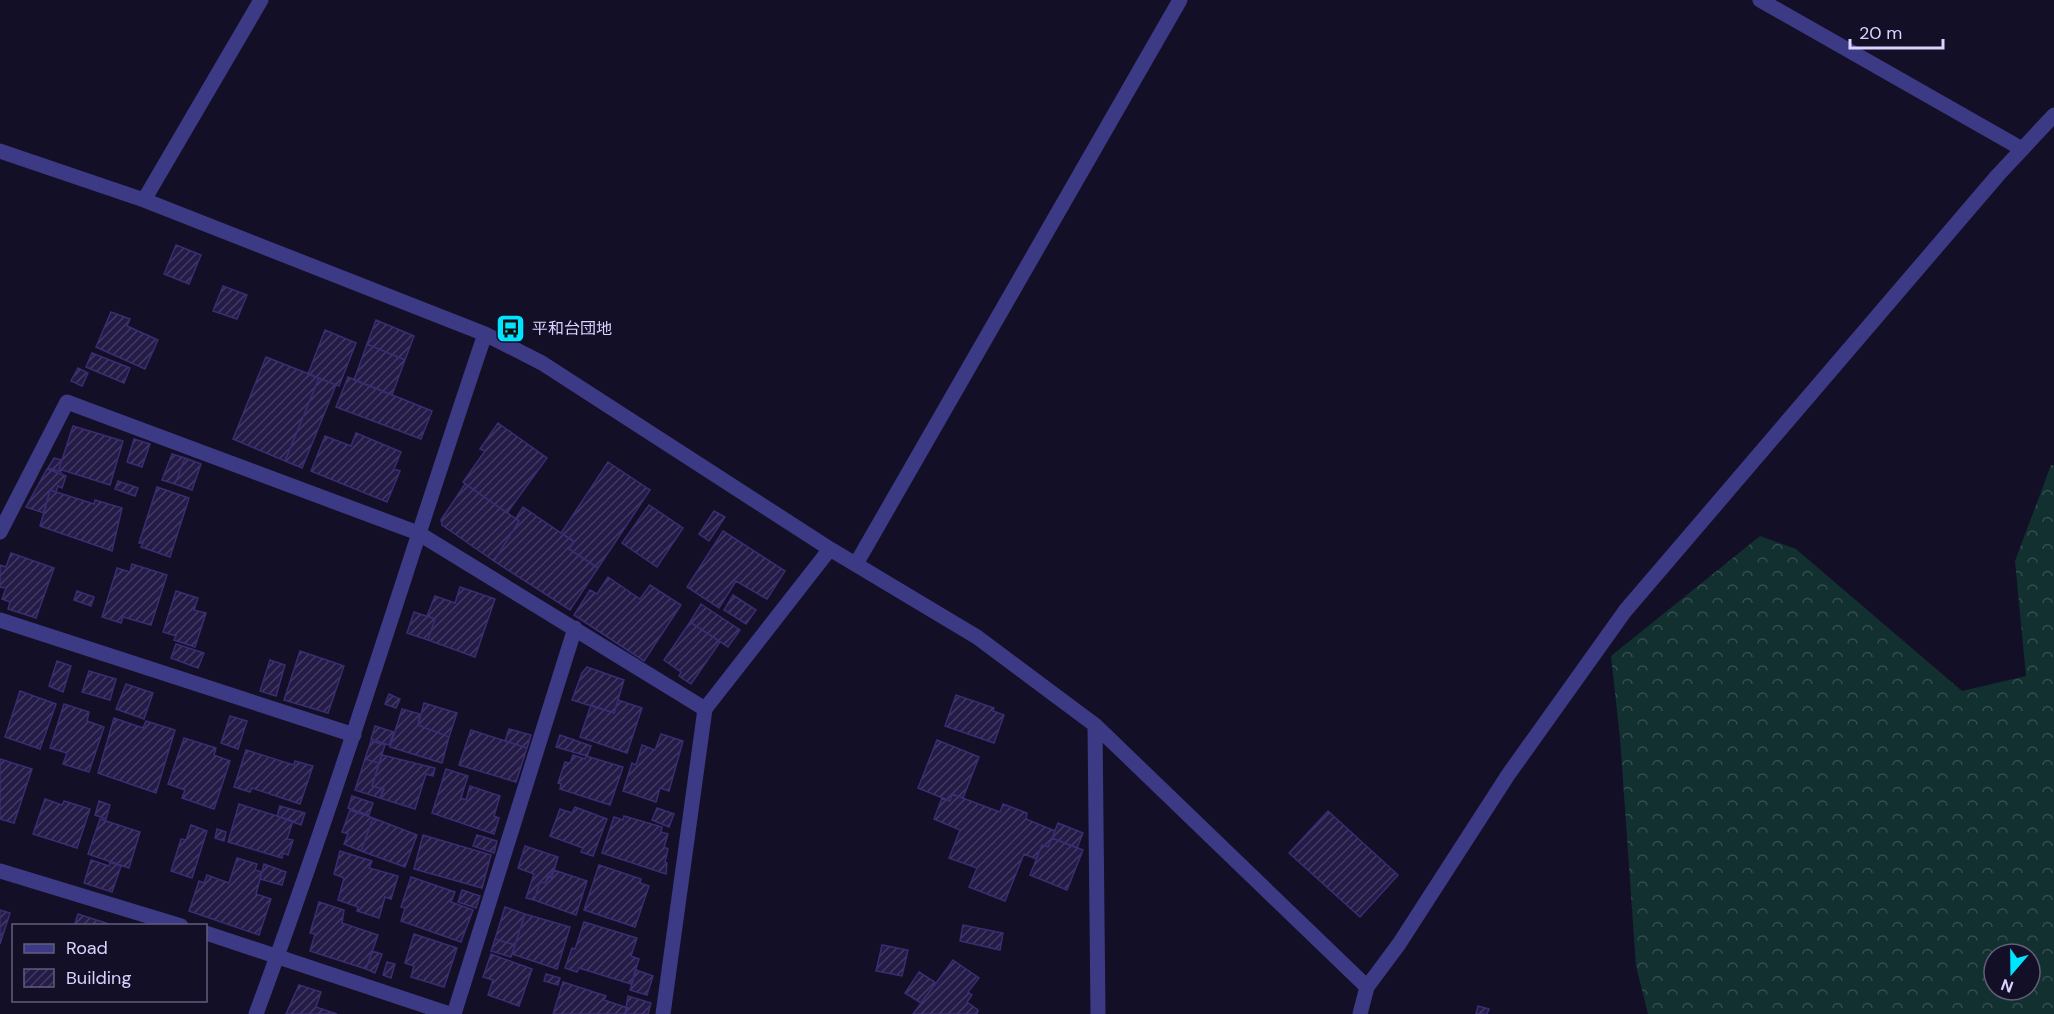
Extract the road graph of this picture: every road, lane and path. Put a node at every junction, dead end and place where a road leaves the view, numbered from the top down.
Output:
1 (261, 0) edge
2 (1180, 0) edge
3 (1761, 0) edge
4 (2054, 114) edge
5 (2022, 149) junction
6 (0, 151) edge
7 (144, 200) junction
8 (485, 334) junction
9 (0, 532) edge
10 (418, 532) junction
11 (830, 549) junction
12 (855, 564) junction
13 (0, 620) edge
14 (575, 628) junction
15 (705, 709) junction
16 (1095, 725) junction
17 (354, 735) junction
18 (0, 871) edge
19 (174, 924) edge
20 (207, 933) edge
21 (278, 955) junction
22 (1367, 987) junction
23 (256, 1014) edge
24 (452, 1014) edge
25 (663, 1014) edge
26 (1098, 1014) edge
27 (1360, 1014) edge

1 - 7 street
2 - 12 street
3 - 5 street
4 - 5 street
5 - 22 street
6 - 7 street
7 - 8 street
8 - 10 street
8 - 11 street
9 - 10 street
10 - 14 street
10 - 17 street
11 - 12 street
11 - 15 street
12 - 16 street
13 - 17 street
14 - 15 street
14 - 24 street
15 - 25 street
16 - 22 street
16 - 26 street
17 - 21 street
18 - 19 street
20 - 21 street
21 - 23 street
21 - 24 street
22 - 27 street

